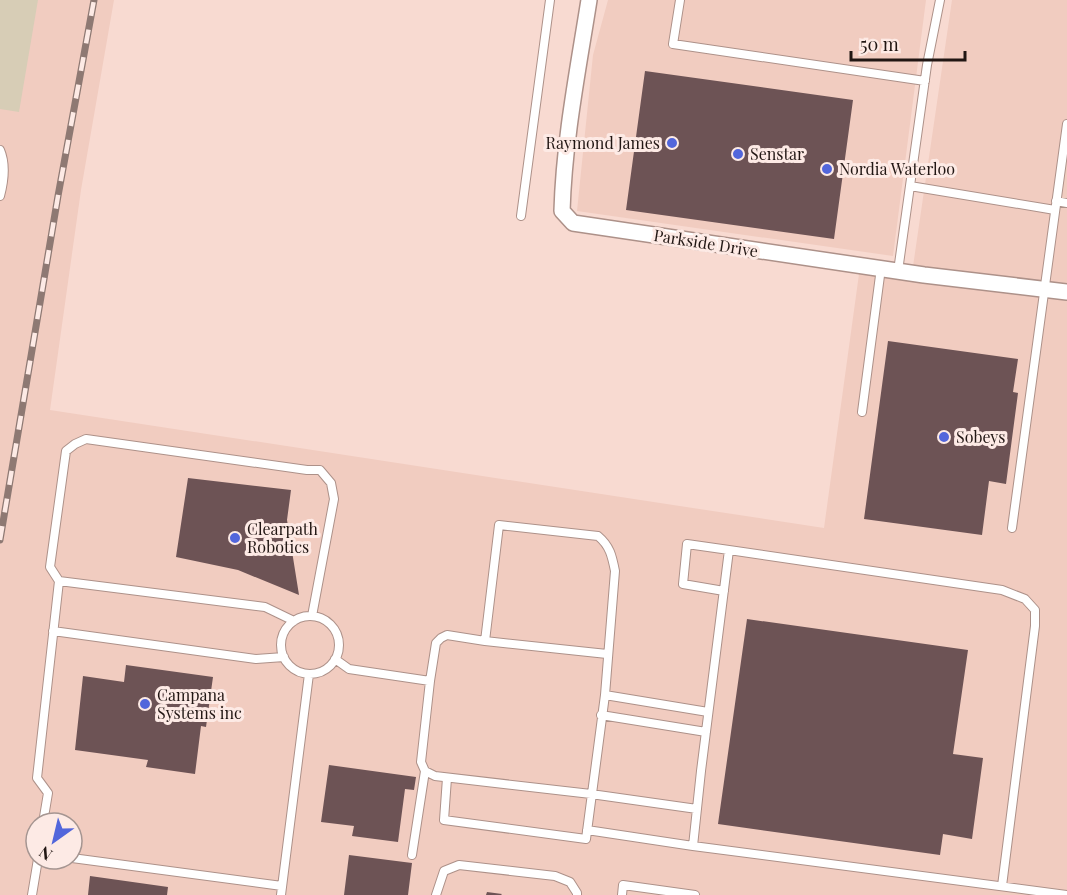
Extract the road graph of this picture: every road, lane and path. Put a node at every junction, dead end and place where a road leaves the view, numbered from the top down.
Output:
1 (550, 0) edge
2 (589, 0) edge
3 (680, 0) edge
4 (938, 0) edge
5 (925, 81) junction
6 (1067, 124) edge
7 (0, 150) edge
8 (910, 186) junction
9 (0, 196) edge
10 (1067, 203) edge
11 (1056, 206) junction
12 (521, 216) dead end
13 (881, 268) junction
14 (897, 271) junction
15 (1044, 289) junction
16 (1067, 292) edge
17 (862, 412) dead end
18 (1012, 528) dead end
19 (729, 550) junction
20 (59, 581) junction
21 (723, 591) junction
22 (312, 616) junction
23 (294, 621) junction
24 (53, 631) junction
25 (485, 641) junction
26 (608, 654) junction
27 (284, 657) junction
28 (335, 660) junction
29 (309, 674) junction
30 (430, 681) junction
31 (604, 695) junction
32 (708, 712) junction
33 (601, 715) junction
34 (706, 732) junction
35 (425, 771) junction
36 (447, 778) junction
37 (591, 794) junction
38 (697, 809) junction
39 (45, 811) edge
40 (587, 830) junction
41 (693, 846) junction
42 (412, 855) dead end
43 (84, 860) edge
44 (36, 871) edge
45 (1002, 886) junction
46 (282, 891) edge
47 (32, 895) edge
48 (436, 895) edge
49 (577, 895) edge
50 (622, 895) edge
51 (695, 895) edge
52 (1067, 895) edge

1 - 12 lane
2 - 13 street, Parkside Drive
3 - 5 lane
4 - 5 lane
5 - 8 lane
6 - 11 lane
7 - 9 lane
8 - 11 lane
8 - 14 lane
10 - 11 lane
11 - 15 lane
13 - 14 street, Parkside Drive
13 - 17 lane
14 - 15 street, Parkside Drive
15 - 16 street, Parkside Drive
15 - 18 lane
19 - 21 lane
19 - 21 lane
19 - 45 lane
20 - 22 lane
20 - 23 lane
20 - 24 lane
21 - 32 lane
22 - 23 lane
22 - 28 lane
23 - 27 lane
24 - 27 lane
24 - 39 lane
25 - 26 lane
25 - 26 lane
25 - 30 lane
26 - 31 lane
27 - 29 lane
28 - 29 lane
28 - 30 lane
29 - 46 lane
30 - 35 lane
31 - 32 lane
31 - 33 lane
32 - 34 lane
33 - 34 lane
33 - 37 lane
34 - 38 lane
35 - 36 lane
35 - 42 lane
36 - 37 lane
36 - 40 lane
37 - 38 lane
37 - 40 lane
38 - 41 lane
40 - 41 lane
41 - 45 lane
43 - 46 lane
44 - 47 lane
45 - 52 lane
48 - 49 lane
50 - 51 lane

